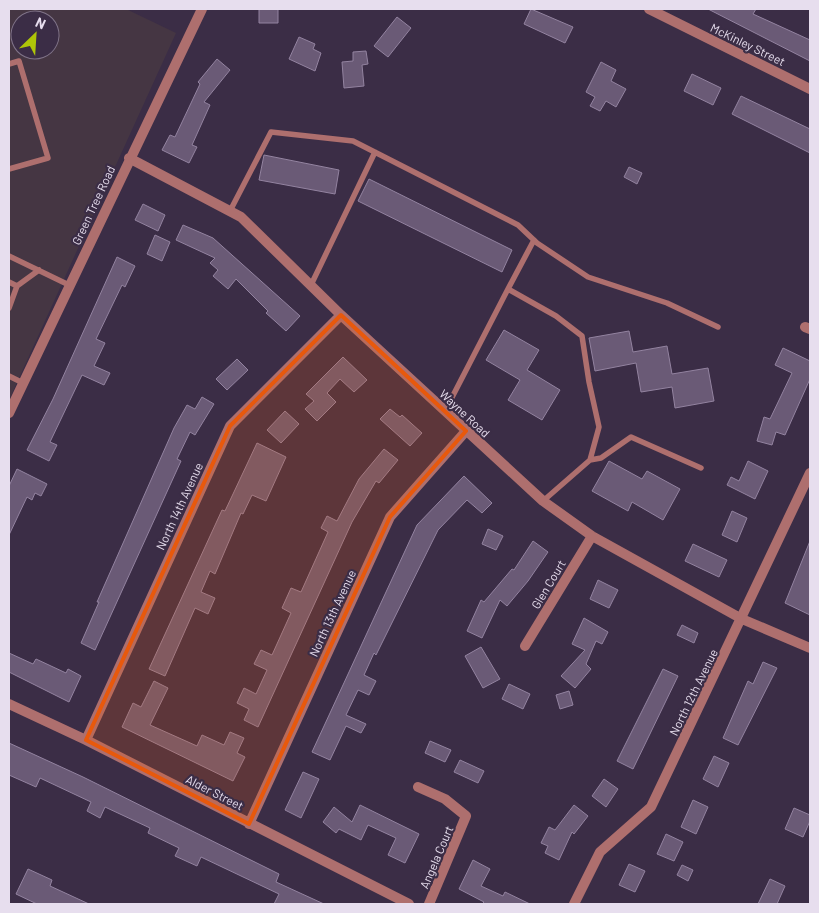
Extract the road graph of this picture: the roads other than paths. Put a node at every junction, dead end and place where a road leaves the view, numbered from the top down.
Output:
1 (202, 9) edge
2 (649, 9) edge
3 (9, 64) edge
4 (810, 89) edge
5 (375, 152) junction
6 (130, 158) junction
7 (9, 169) edge
8 (230, 211) junction
9 (534, 240) junction
10 (9, 256) edge
11 (39, 270) junction
12 (9, 282) edge
13 (69, 285) junction
14 (311, 285) junction
15 (17, 286) junction
16 (508, 289) junction
17 (9, 308) edge
18 (341, 314) junction
19 (718, 327) dead end
20 (9, 376) edge
21 (23, 383) junction
22 (445, 411) junction
23 (9, 413) edge
24 (466, 431) junction
25 (590, 460) junction
26 (701, 468) dead end
27 (810, 474) edge
28 (543, 501) junction
29 (592, 536) junction
30 (742, 619) junction
31 (525, 646) dead end
32 (810, 648) edge
33 (9, 704) edge
34 (86, 740) junction
35 (418, 787) dead end
36 (249, 824) junction
37 (409, 904) edge
38 (430, 904) edge
39 (574, 904) edge

1 - 6 street, Green Tree Road
2 - 4 street, McKinley Street
3 - 7 lane
5 - 8 lane
5 - 9 lane
5 - 14 lane
6 - 8 street, Wayne Road
6 - 13 street, Green Tree Road
8 - 14 street, Wayne Road
9 - 16 lane
9 - 19 lane
10 - 11 lane
11 - 13 lane
11 - 15 lane
12 - 15 lane
13 - 21 street, Green Tree Road
14 - 18 street, Wayne Road
15 - 17 lane
16 - 22 lane
16 - 25 lane
18 - 22 street, Wayne Road
18 - 34 street, North 14th Avenue
20 - 21 lane
21 - 23 street, Green Tree Road
22 - 24 street, Wayne Road
24 - 28 street, Wayne Road
24 - 36 street, North 13th Avenue
25 - 26 lane
25 - 28 lane
27 - 30 street, North 12th Avenue
28 - 29 street, Wayne Road
29 - 30 street, Wayne Road
29 - 31 street, Glen Court
30 - 32 street, Wayne Road
30 - 39 street, North 12th Avenue
33 - 34 street, Alder Street
34 - 36 street, Alder Street
35 - 38 street, Angela Court
36 - 37 street, Alder Street

